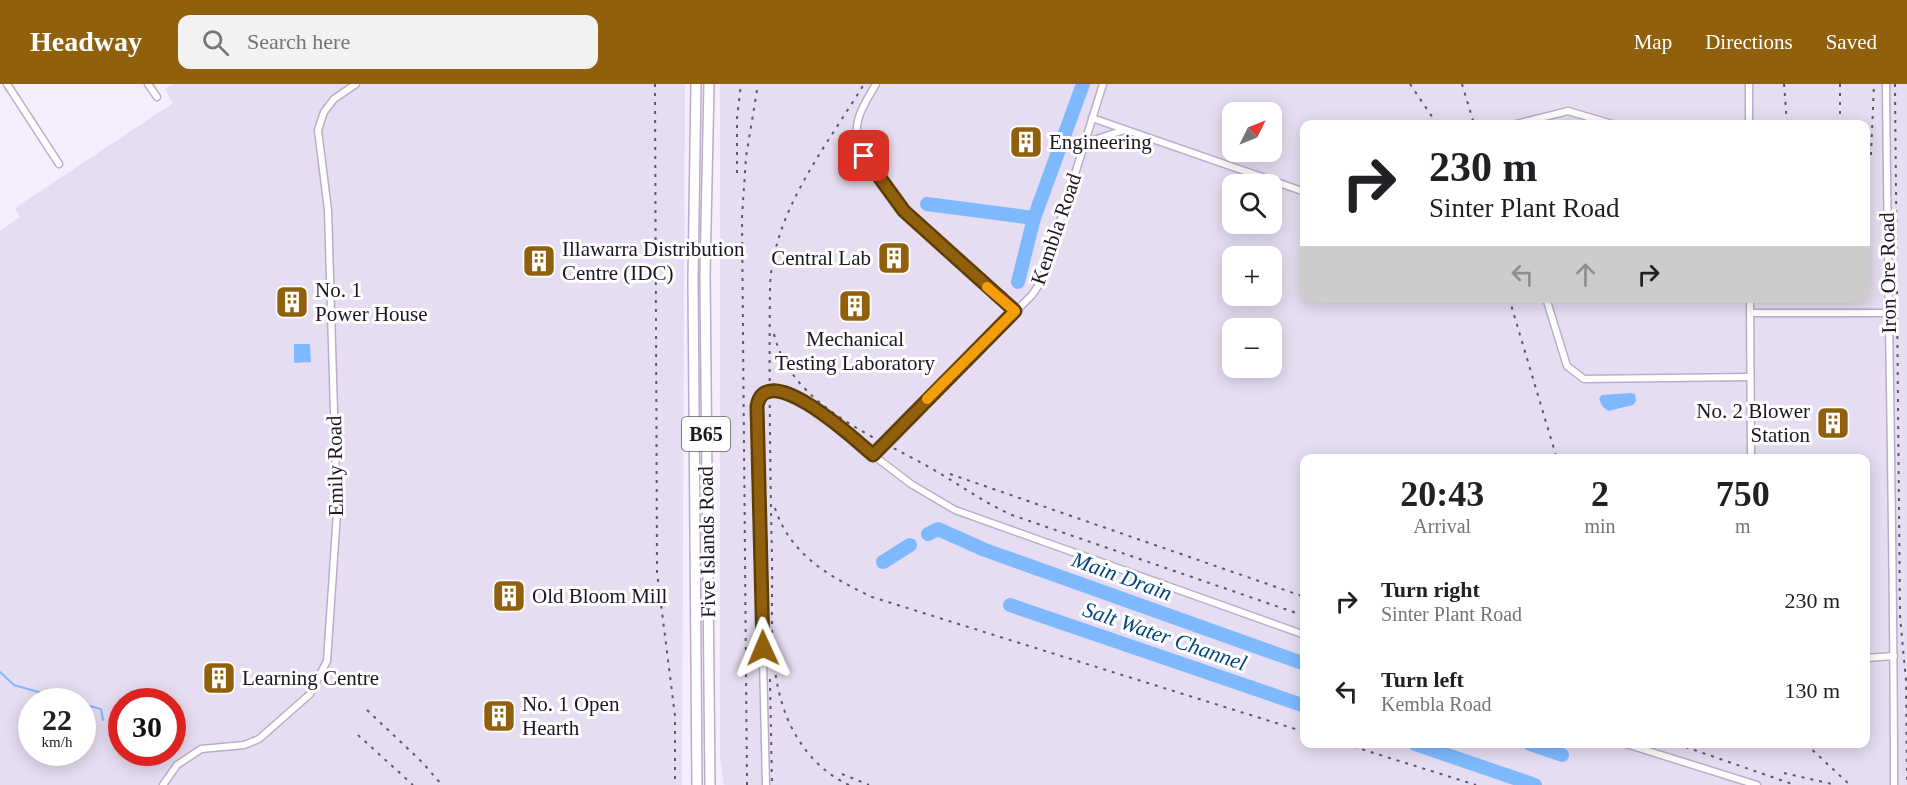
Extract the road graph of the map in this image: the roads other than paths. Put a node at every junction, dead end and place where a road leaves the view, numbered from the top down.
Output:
1 (7, 84) edge
2 (148, 84) edge
3 (356, 84) edge
4 (696, 84) edge
5 (709, 84) edge
6 (876, 84) edge
7 (1103, 84) edge
8 (1749, 84) edge
9 (1886, 84) edge
10 (157, 97) dead end
11 (1092, 118) junction
12 (1532, 120) edge
13 (1598, 120) edge
14 (1749, 120) edge
15 (1124, 130) junction
16 (1084, 143) junction
17 (59, 164) dead end
18 (1300, 190) edge
19 (1548, 303) edge
20 (1750, 303) edge
21 (1015, 311) junction
22 (1750, 313) junction
23 (1888, 313) junction
24 (1750, 377) junction
25 (1751, 454) edge
26 (873, 455) junction
27 (1300, 633) edge
28 (1894, 656) junction
29 (1870, 658) edge
30 (1639, 748) edge
31 (163, 785) edge
32 (697, 785) edge
33 (710, 785) edge
34 (766, 785) edge
35 (1757, 785) edge
36 (1894, 785) edge

1 - 17 street
2 - 10 street
3 - 31 street, Emily Road
4 - 32 main road, Five Islands Road / B65
5 - 33 main road, Five Islands Road / B65
6 - 21 street
7 - 11 street, Kembla Road
8 - 14 street
9 - 23 street, Iron Ore Road
11 - 15 street
11 - 16 street, Kembla Road
12 - 13 street
15 - 16 street
15 - 18 street
16 - 21 street, Kembla Road
19 - 24 street
20 - 22 street
21 - 26 street, Kembla Road
22 - 23 street
22 - 24 street
23 - 28 street, Iron Ore Road
24 - 25 street
26 - 27 street
26 - 34 street
28 - 29 street
28 - 36 street, Iron Ore Road
30 - 35 street

